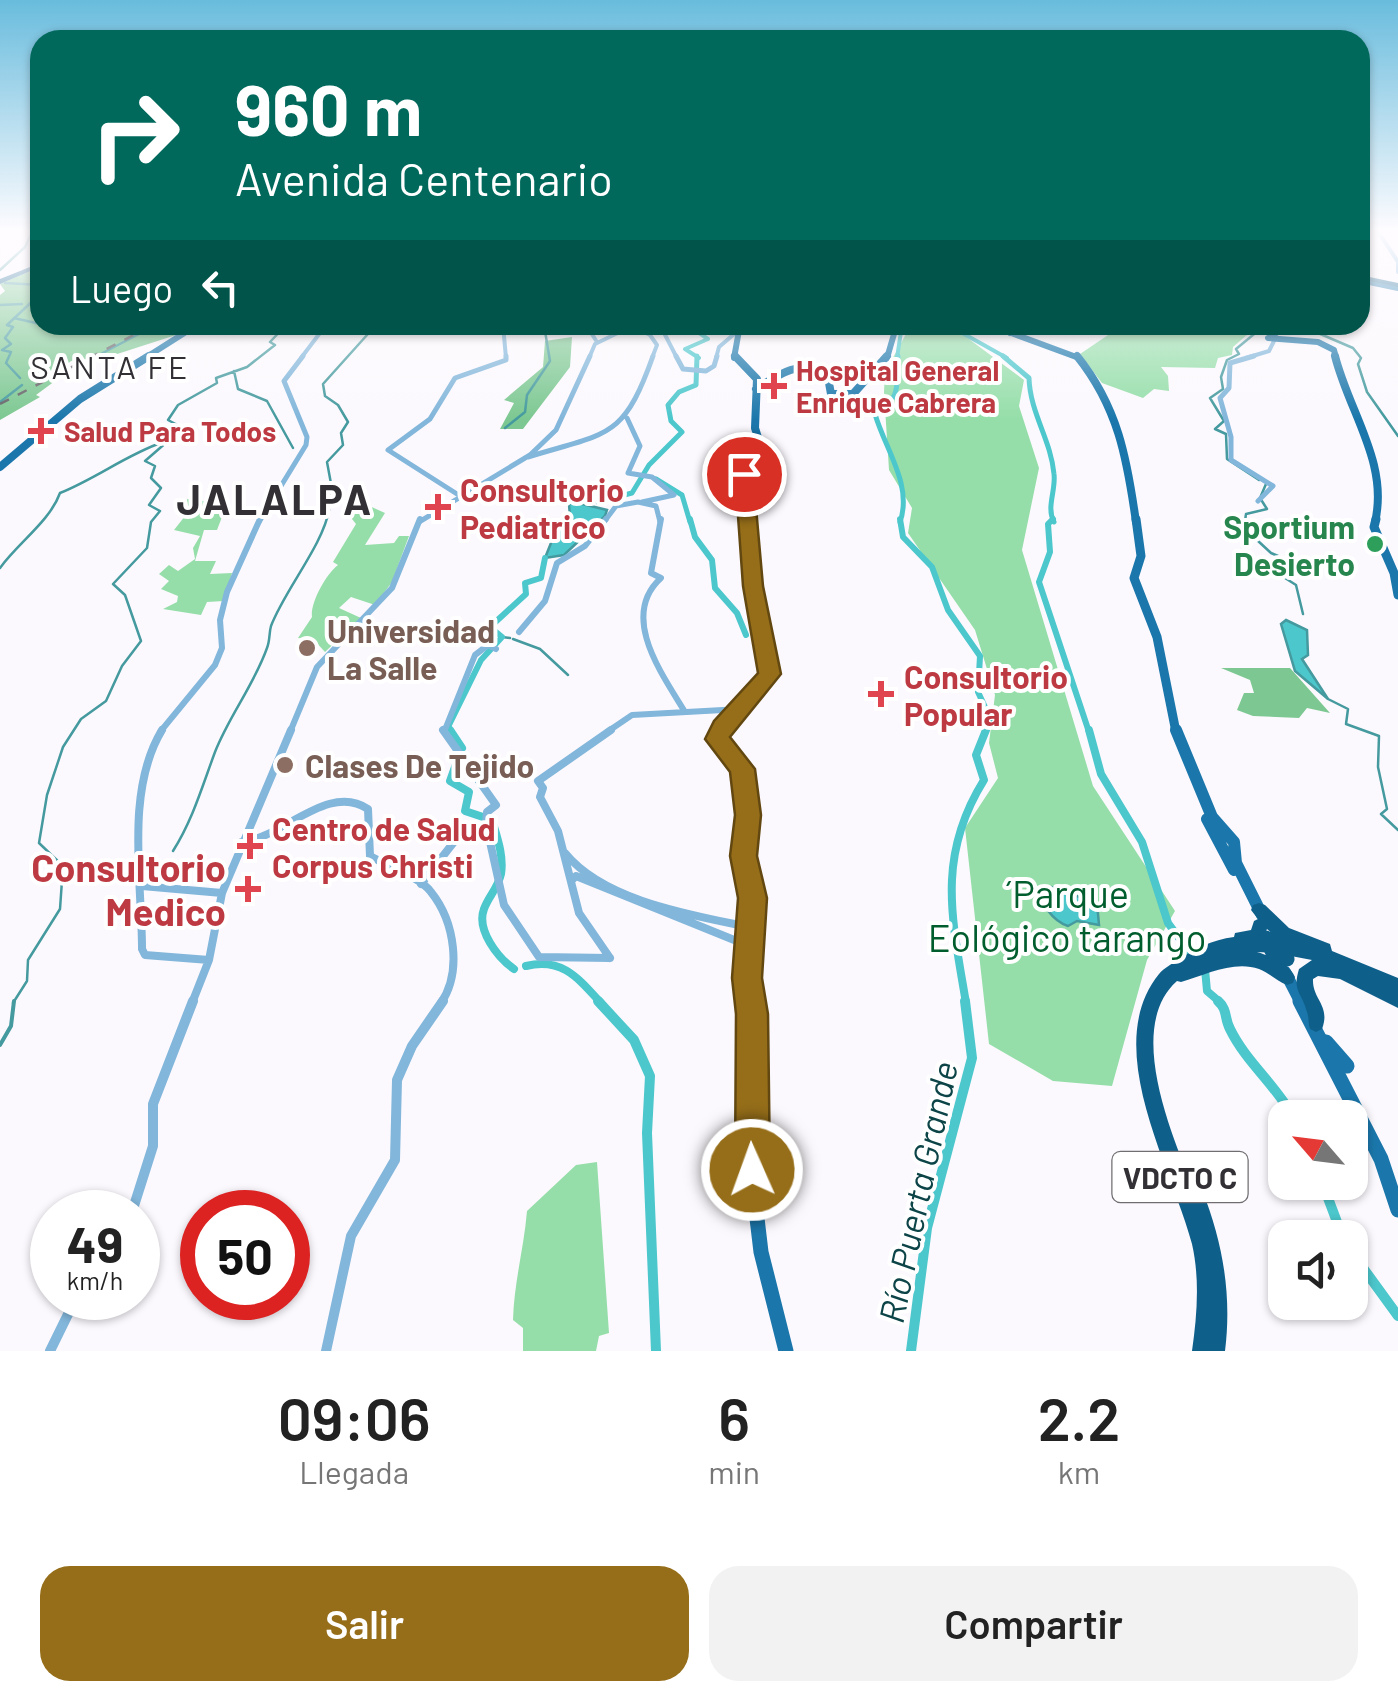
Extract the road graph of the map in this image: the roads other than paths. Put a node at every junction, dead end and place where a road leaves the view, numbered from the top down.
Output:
1 (181, 335) edge
2 (318, 335) edge
3 (506, 335) edge
4 (593, 335) edge
5 (621, 335) edge
6 (646, 335) edge
7 (666, 335) edge
8 (668, 335) edge
9 (731, 335) edge
10 (738, 335) edge
11 (894, 335) edge
12 (1026, 335) edge
13 (1268, 335) edge
14 (597, 341) junction
15 (1275, 341) junction
16 (792, 367) junction
17 (687, 368) junction
18 (646, 372) junction
19 (756, 383) junction
20 (626, 419) junction
21 (550, 431) junction
22 (546, 453) junction
23 (528, 457) junction
24 (0, 467) edge
25 (458, 495) junction
26 (1260, 500) dead end
27 (641, 502) junction
28 (618, 505) joint
29 (1398, 596) edge
30 (1154, 631) junction
31 (518, 632) dead end
32 (493, 647) dead end
33 (741, 709) junction
34 (685, 712) junction
35 (1214, 825) junction
36 (491, 840) junction
37 (242, 842) junction
38 (562, 848) junction
39 (572, 881) junction
40 (420, 884) junction
41 (142, 886) junction
42 (222, 893) junction
43 (684, 916) junction
44 (750, 928) junction
45 (749, 946) junction
46 (1266, 947) junction
47 (209, 960) junction
48 (1352, 969) junction
49 (1398, 990) edge
50 (1154, 1007) junction
51 (1316, 1022) junction
52 (1326, 1042) junction
53 (1347, 1066) dead end
54 (139, 1190) edge
55 (1398, 1195) edge
56 (1398, 1210) edge
57 (65, 1320) edge
58 (50, 1351) edge
59 (326, 1351) edge
60 (786, 1351) edge
61 (1203, 1351) edge
62 (1214, 1351) edge

1 - 24 main road
2 - 41 street
3 - 25 street
4 - 14 street
5 - 14 street
6 - 18 street
7 - 17 street
8 - 17 street
9 - 17 street
10 - 19 main road
11 - 16 main road
12 - 30 main road
13 - 15 main road
14 - 21 street
14 - 21 street
15 - 26 street
15 - 29 main road
16 - 19 main road
16 - 19 main road
18 - 20 street
18 - 22 street
19 - 33 main road
20 - 22 street
20 - 27 street
21 - 23 street
22 - 23 street
23 - 25 street
25 - 37 street
27 - 28 street
27 - 34 street
28 - 31 street
30 - 35 main road
30 - 35 main road
32 - 36 street
33 - 34 street
33 - 44 main road
34 - 38 street
35 - 46 main road
36 - 39 street
36 - 40 street
37 - 40 street
37 - 42 street
38 - 39 street
38 - 43 street
39 - 43 street
40 - 59 street
41 - 42 street
41 - 47 street
42 - 47 street
43 - 44 street
43 - 45 street
44 - 45 main road
45 - 60 main road
46 - 48 highway, VDCTO C
46 - 48 highway
46 - 48 highway
46 - 50 highway, VDCTO C
46 - 51 highway
46 - 51 main road
46 - 56 main road
47 - 54 street
48 - 49 highway
50 - 61 highway, VDCTO C
50 - 62 highway, VDCTO C
51 - 52 main road
52 - 53 main road
52 - 55 main road
57 - 58 street

